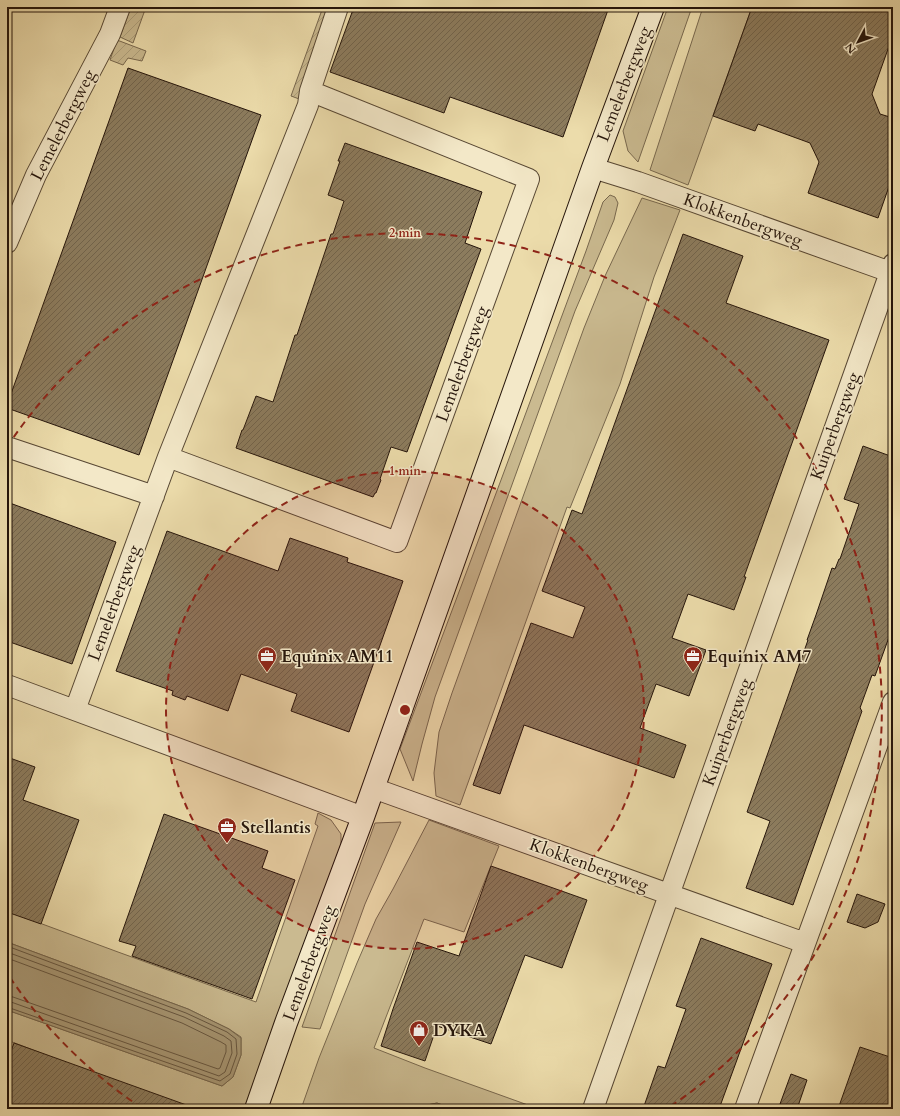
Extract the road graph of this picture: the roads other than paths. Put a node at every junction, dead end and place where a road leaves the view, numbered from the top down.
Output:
1 (120, 7) edge
2 (338, 7) edge
3 (653, 7) edge
4 (310, 91) junction
5 (593, 168) junction
6 (7, 243) edge
7 (892, 270) edge
8 (7, 447) edge
9 (168, 458) junction
10 (154, 496) junction
11 (7, 685) edge
12 (893, 702) edge
13 (75, 710) junction
14 (373, 788) junction
15 (363, 817) junction
16 (669, 894) junction
17 (805, 943) junction
18 (256, 1109) edge
19 (593, 1109) edge
20 (745, 1109) edge

1 - 6 street, Lemelerbergweg
2 - 4 street, Lemelerbergweg
3 - 5 street, Lemelerbergweg
4 - 9 street, Lemelerbergweg
4 - 9 street, Lemelerbergweg
5 - 7 street, Klokkenbergweg
5 - 14 street, Lemelerbergweg
7 - 16 street, Kuiperbergweg
8 - 10 street
9 - 10 street, Lemelerbergweg
10 - 13 street, Lemelerbergweg
11 - 13 street
12 - 17 street
13 - 15 street
14 - 15 street, Lemelerbergweg
14 - 16 street, Klokkenbergweg
15 - 18 street, Lemelerbergweg
16 - 17 street, Klokkenbergweg
16 - 19 street, Kuiperbergweg
17 - 20 street

